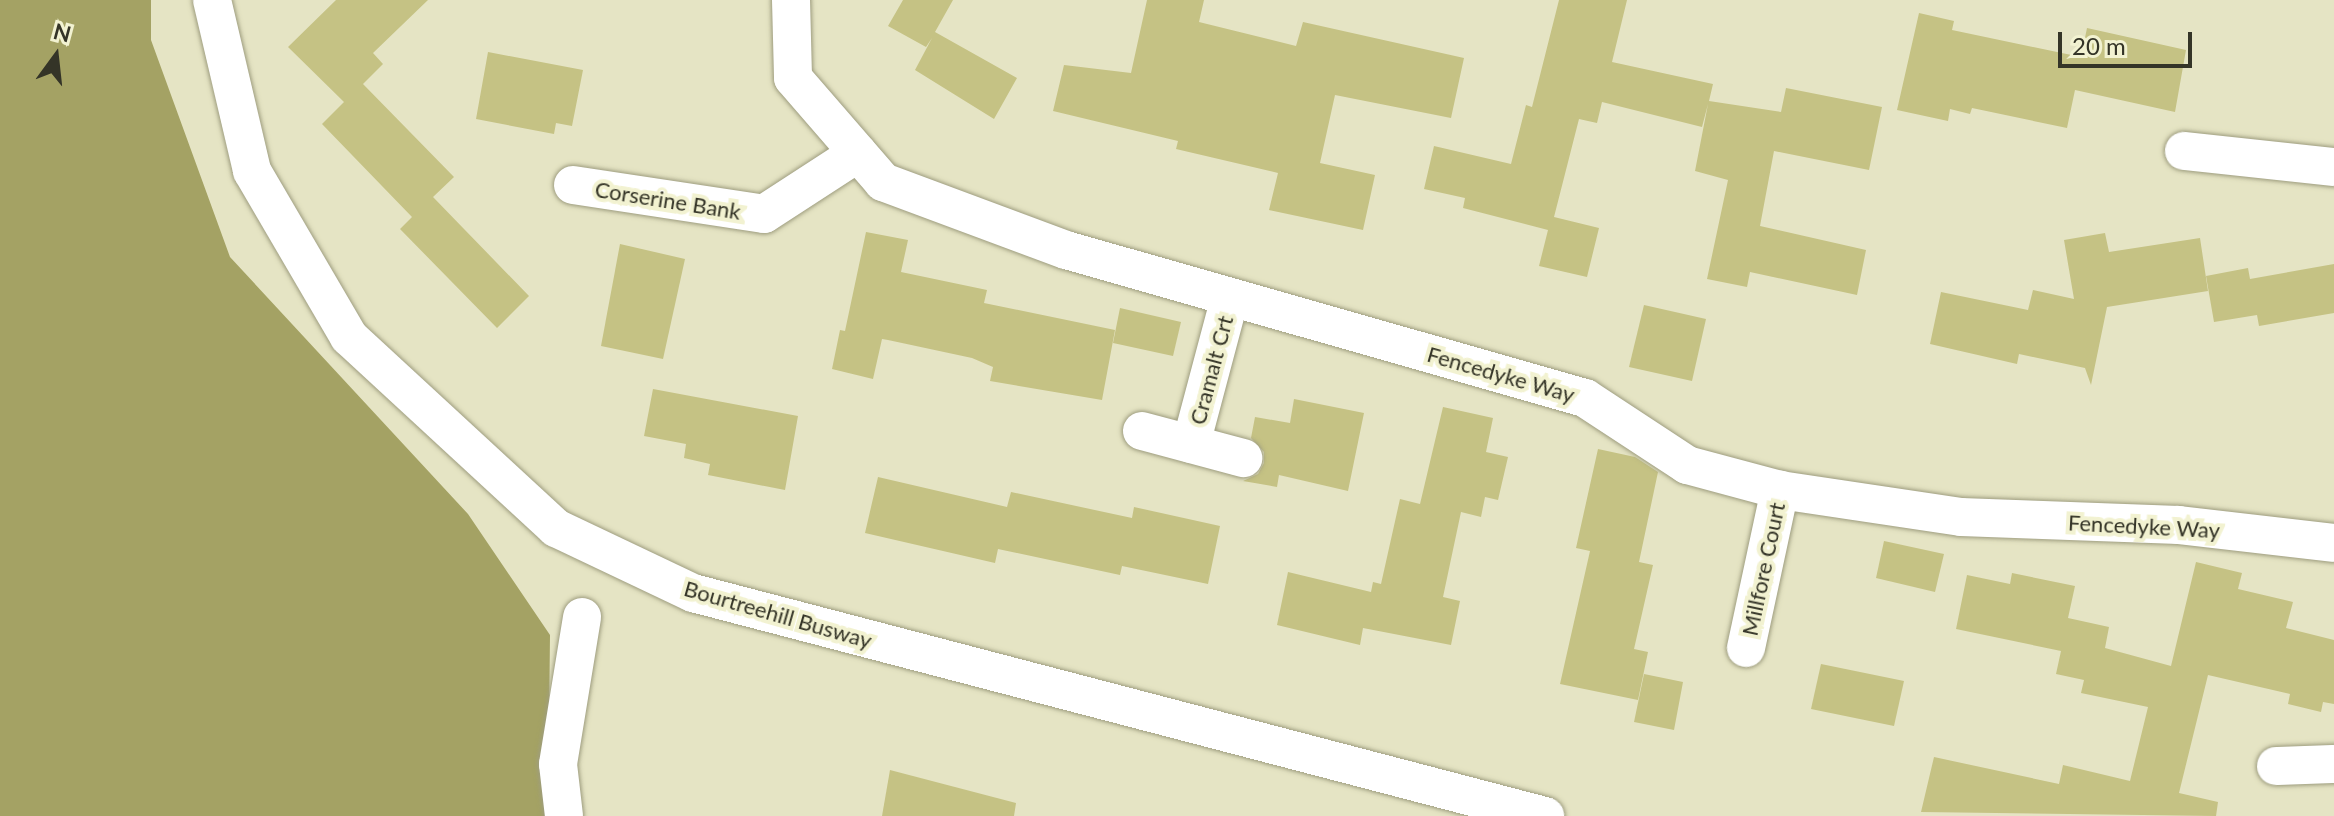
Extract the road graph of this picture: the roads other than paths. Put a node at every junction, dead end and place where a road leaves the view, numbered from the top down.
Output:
1 (212, 0) edge
2 (791, 0) edge
3 (2184, 151) dead end
4 (858, 153) junction
5 (2334, 167) edge
6 (573, 185) dead end
7 (1230, 297) junction
8 (1142, 431) dead end
9 (1191, 444) junction
10 (1243, 458) dead end
11 (1780, 490) junction
12 (2334, 543) edge
13 (582, 617) dead end
14 (1746, 648) dead end
15 (2334, 764) edge
16 (2276, 766) dead end
17 (564, 816) edge
18 (1545, 816) edge

1 - 18 street, Bourtreehill Busway
2 - 4 street, Fencedyke Way
3 - 5 street
4 - 6 street, Corserine Bank
4 - 7 street, Fencedyke Way
7 - 9 street, Cramalt Crt
7 - 11 street, Fencedyke Way
8 - 9 street
9 - 10 street
11 - 12 street, Fencedyke Way
11 - 14 street, Millfore Court
13 - 17 street
15 - 16 street

